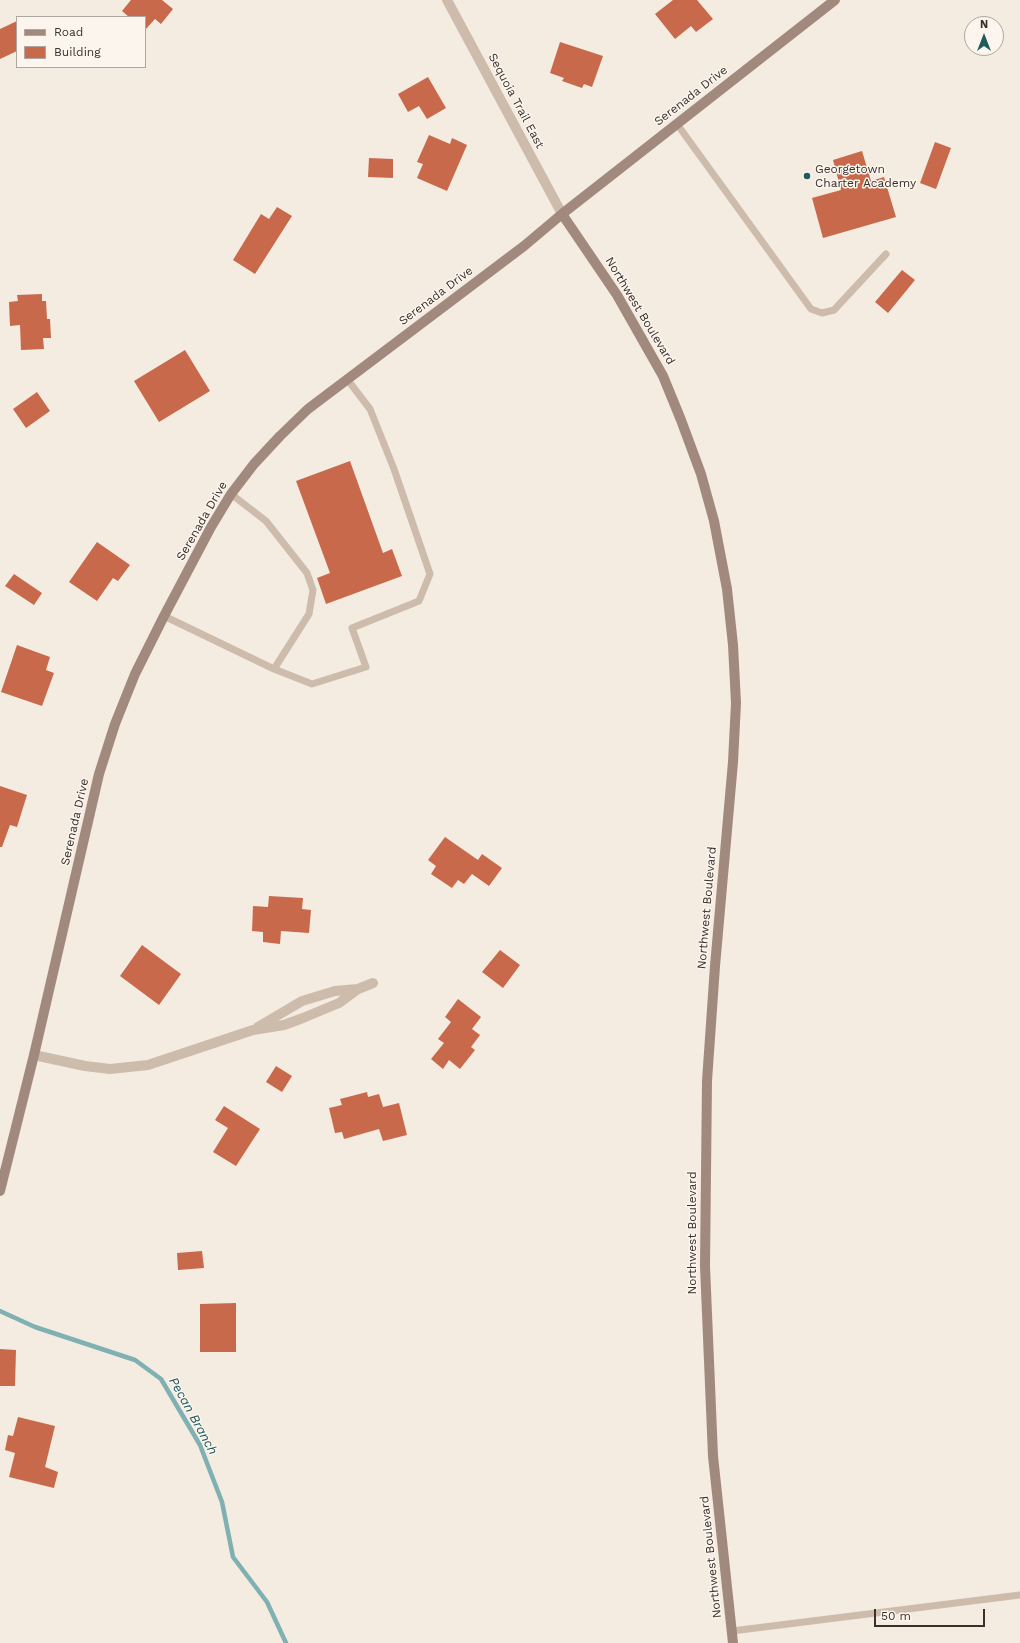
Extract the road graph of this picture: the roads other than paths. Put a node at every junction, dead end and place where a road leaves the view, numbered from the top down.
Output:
1 (447, 0) edge
2 (835, 0) edge
3 (676, 124) junction
4 (562, 214) junction
5 (886, 254) dead end
6 (347, 378) junction
7 (231, 494) junction
8 (164, 616) junction
9 (274, 669) junction
10 (374, 983) dead end
11 (358, 989) junction
12 (253, 1030) junction
13 (34, 1055) junction
14 (0, 1191) edge
15 (1020, 1595) edge
16 (732, 1631) junction
17 (733, 1643) edge

1 - 4 street, Sequoia Trail East
2 - 3 street, Serenada Drive
3 - 4 street, Serenada Drive
3 - 5 lane
4 - 6 street, Serenada Drive
4 - 16 street, Northwest Boulevard
6 - 7 street, Serenada Drive
6 - 9 lane
7 - 8 street, Serenada Drive
7 - 9 lane
8 - 9 lane
8 - 13 street, Serenada Drive
10 - 11 street
11 - 12 street
11 - 12 street
12 - 13 street
13 - 14 street, Serenada Drive
15 - 16 lane
16 - 17 street, Northwest Boulevard

